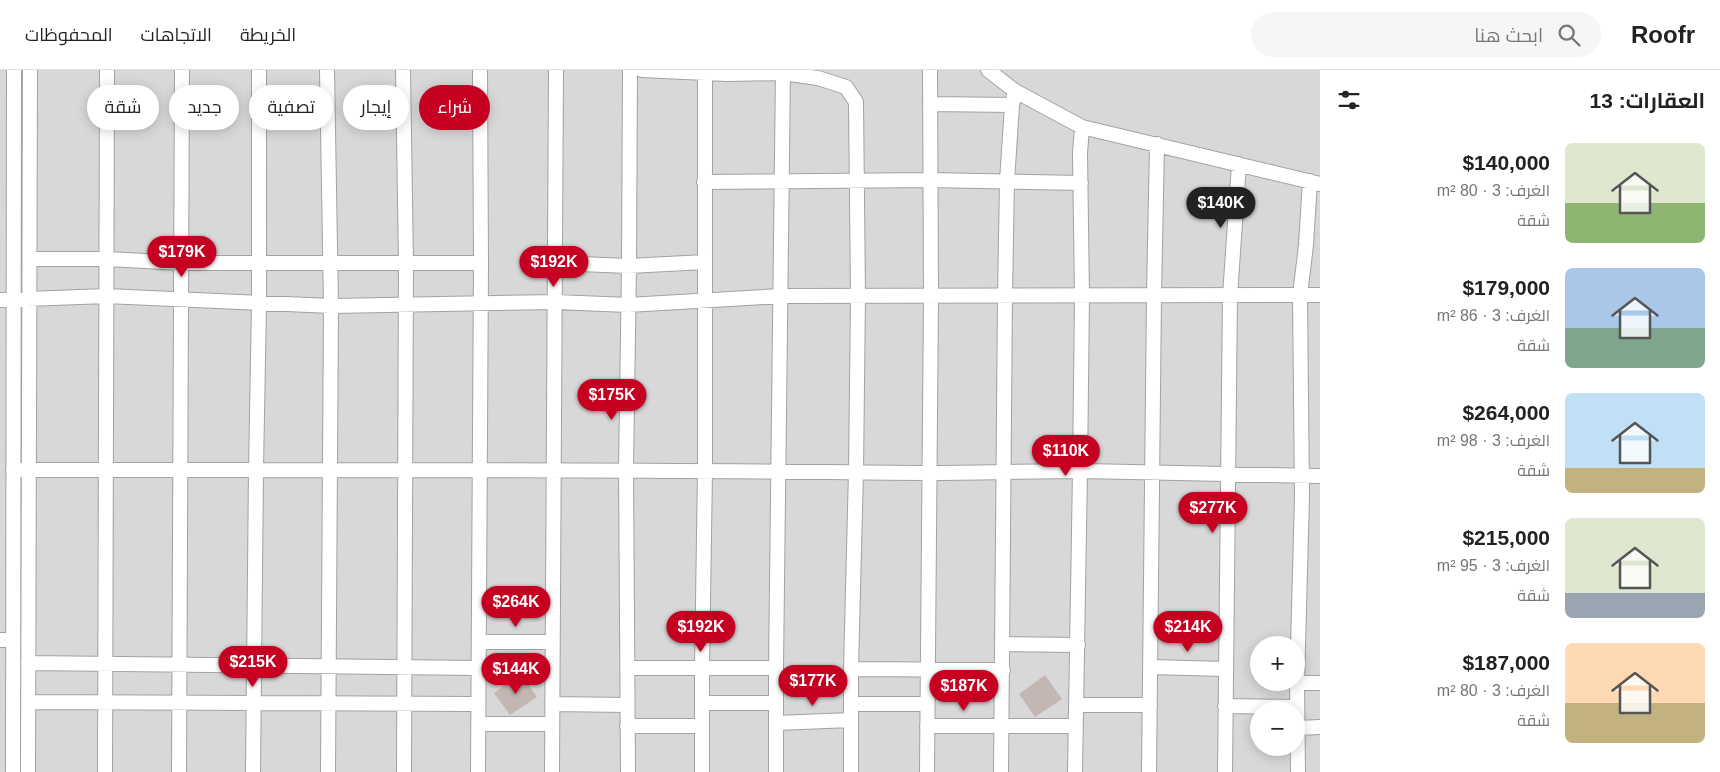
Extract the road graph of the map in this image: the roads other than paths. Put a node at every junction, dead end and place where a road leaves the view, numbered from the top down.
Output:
1 (14, 70) edge
2 (30, 70) edge
3 (107, 70) edge
4 (182, 70) edge
5 (259, 70) edge
6 (327, 70) edge
7 (404, 70) edge
8 (480, 70) edge
9 (556, 70) edge
10 (630, 70) edge
11 (642, 70) edge
12 (930, 70) edge
13 (988, 70) edge
14 (705, 72) edge
15 (783, 72) edge
16 (1015, 91) junction
17 (931, 104) junction
18 (1012, 105) junction
19 (1082, 127) junction
20 (1157, 144) junction
21 (1239, 164) junction
22 (930, 180) junction
23 (704, 182) junction
24 (781, 182) junction
25 (856, 182) junction
26 (1007, 182) junction
27 (1315, 182) edge
28 (1081, 183) junction
29 (107, 258) junction
30 (30, 259) junction
31 (705, 262) junction
32 (182, 263) junction
33 (258, 263) junction
34 (481, 263) junction
35 (555, 263) junction
36 (330, 264) junction
37 (406, 264) junction
38 (630, 266) junction
39 (1300, 295) junction
40 (1320, 295) edge
41 (106, 296) junction
42 (781, 296) junction
43 (858, 296) junction
44 (931, 296) junction
45 (1004, 296) junction
46 (1082, 296) junction
47 (1154, 296) junction
48 (1230, 296) junction
49 (30, 299) junction
50 (7, 300) edge
51 (182, 300) junction
52 (705, 300) junction
53 (556, 302) junction
54 (259, 303) junction
55 (480, 305) junction
56 (628, 305) junction
57 (331, 306) junction
58 (405, 306) junction
59 (7, 442) edge
60 (106, 469) junction
61 (330, 469) junction
62 (626, 469) junction
63 (13, 470) junction
64 (29, 470) junction
65 (179, 470) junction
66 (256, 470) junction
67 (404, 470) junction
68 (706, 470) junction
69 (480, 471) junction
70 (555, 471) junction
71 (778, 471) junction
72 (856, 471) junction
73 (1080, 471) junction
74 (928, 472) junction
75 (1003, 472) junction
76 (1153, 473) junction
77 (1228, 474) junction
78 (1302, 476) junction
79 (1320, 476) edge
80 (1298, 636) edge
81 (6, 640) edge
82 (479, 642) junction
83 (552, 642) junction
84 (1003, 644) junction
85 (1078, 644) junction
86 (28, 663) junction
87 (106, 664) junction
88 (180, 664) junction
89 (254, 666) junction
90 (329, 666) junction
91 (404, 667) junction
92 (1151, 667) junction
93 (479, 668) junction
94 (627, 668) junction
95 (702, 668) junction
96 (776, 668) junction
97 (927, 668) junction
98 (1225, 668) junction
99 (851, 669) junction
100 (1003, 670) junction
101 (1305, 683) edge
102 (1320, 683) edge
103 (106, 701) junction
104 (29, 702) junction
105 (180, 702) junction
106 (253, 703) junction
107 (328, 703) junction
108 (702, 703) junction
109 (776, 703) junction
110 (404, 704) junction
111 (478, 704) junction
112 (552, 704) junction
113 (627, 704) junction
114 (851, 704) junction
115 (927, 704) junction
116 (1076, 705) junction
117 (1150, 705) junction
118 (1224, 706) junction
119 (1250, 706) edge
120 (851, 720) junction
121 (776, 723) junction
122 (478, 724) junction
123 (552, 724) junction
124 (627, 726) junction
125 (702, 726) junction
126 (927, 726) junction
127 (1002, 726) junction
128 (1076, 726) junction
129 (1320, 727) edge
130 (1305, 728) edge
131 (1298, 756) edge
132 (13, 772) edge
133 (28, 772) edge
134 (105, 772) edge
135 (179, 772) edge
136 (253, 772) edge
137 (328, 772) edge
138 (404, 772) edge
139 (478, 772) edge
140 (552, 772) edge
141 (628, 772) edge
142 (702, 772) edge
143 (776, 772) edge
144 (851, 772) edge
145 (927, 772) edge
146 (1001, 772) edge
147 (1075, 772) edge
148 (1149, 772) edge
149 (1224, 772) edge
150 (1298, 772) edge

1 - 50 street
2 - 30 street
3 - 29 street
4 - 32 street
5 - 33 street
6 - 36 street
7 - 37 street
8 - 34 street
9 - 35 street
10 - 38 street
11 - 14 street
12 - 17 street
13 - 16 street
14 - 15 street
14 - 23 street
15 - 24 street
15 - 25 street
16 - 18 street
16 - 19 street
17 - 18 street
17 - 22 street
18 - 26 street
19 - 20 street
19 - 28 street
20 - 21 street
20 - 47 street
21 - 27 street
21 - 48 street
22 - 25 street
22 - 26 street
22 - 44 street
23 - 24 street
23 - 31 street
24 - 25 street
24 - 42 street
25 - 43 street
26 - 28 street
26 - 45 street
27 - 39 street
28 - 46 street
29 - 30 street
29 - 32 street
29 - 41 street
30 - 49 street
31 - 38 street
31 - 52 street
32 - 33 street
32 - 51 street
33 - 36 street
33 - 54 street
34 - 37 street
34 - 55 street
35 - 38 street
35 - 53 street
36 - 37 street
36 - 57 street
37 - 58 street
38 - 56 street
39 - 40 street
39 - 48 street
39 - 78 street
41 - 49 street
41 - 51 street
41 - 60 street
42 - 43 street
42 - 52 street
42 - 71 street
43 - 44 street
43 - 72 street
44 - 45 street
44 - 74 street
45 - 46 street
45 - 75 street
46 - 47 street
46 - 73 street
47 - 48 street
47 - 76 street
48 - 77 street
49 - 50 street
49 - 64 street
50 - 59 street
51 - 54 street
51 - 65 street
52 - 56 street
52 - 68 street
53 - 55 street
53 - 56 street
53 - 70 street
54 - 57 street
54 - 66 street
55 - 58 street
55 - 69 street
56 - 62 street
57 - 58 street
57 - 61 street
58 - 67 street
59 - 63 street
60 - 64 street
60 - 65 street
60 - 87 street
61 - 66 street
61 - 67 street
61 - 90 street
62 - 68 street
62 - 70 street
62 - 94 street
63 - 64 street
63 - 81 street
64 - 86 street
65 - 66 street
65 - 88 street
66 - 89 street
67 - 69 street
67 - 91 street
68 - 71 street
68 - 95 street
69 - 70 street
69 - 82 street
70 - 83 street
71 - 72 street
71 - 96 street
72 - 74 street
72 - 99 street
73 - 75 street
73 - 76 street
73 - 85 street
74 - 75 street
74 - 97 street
75 - 84 street
76 - 77 street
76 - 92 street
77 - 78 street
77 - 98 street
78 - 79 street
78 - 80 street
81 - 132 street
82 - 83 street
82 - 93 street
83 - 112 street
84 - 85 street
84 - 100 street
85 - 116 street
86 - 87 street
86 - 104 street
87 - 88 street
87 - 103 street
88 - 89 street
88 - 105 street
89 - 90 street
89 - 106 street
90 - 91 street
90 - 107 street
91 - 93 street
91 - 110 street
92 - 98 street
92 - 117 street
93 - 111 street
94 - 95 street
94 - 113 street
95 - 96 street
95 - 108 street
96 - 109 street
97 - 99 street
97 - 100 street
97 - 115 street
98 - 118 street
99 - 114 street
100 - 127 street
101 - 102 street
103 - 104 street
103 - 105 street
103 - 134 street
104 - 133 street
105 - 106 street
105 - 135 street
106 - 107 street
106 - 136 street
107 - 110 street
107 - 137 street
108 - 109 street
108 - 125 street
109 - 121 street
110 - 111 street
110 - 138 street
111 - 122 street
112 - 113 street
112 - 123 street
113 - 124 street
114 - 115 street
114 - 120 street
115 - 126 street
116 - 117 street
116 - 128 street
117 - 148 street
118 - 119 street
118 - 149 street
120 - 121 street
120 - 144 street
121 - 143 street
122 - 123 street
122 - 139 street
123 - 140 street
124 - 125 street
124 - 141 street
125 - 142 street
126 - 127 street
126 - 145 street
127 - 128 street
127 - 146 street
128 - 147 street
129 - 130 street
131 - 150 street

